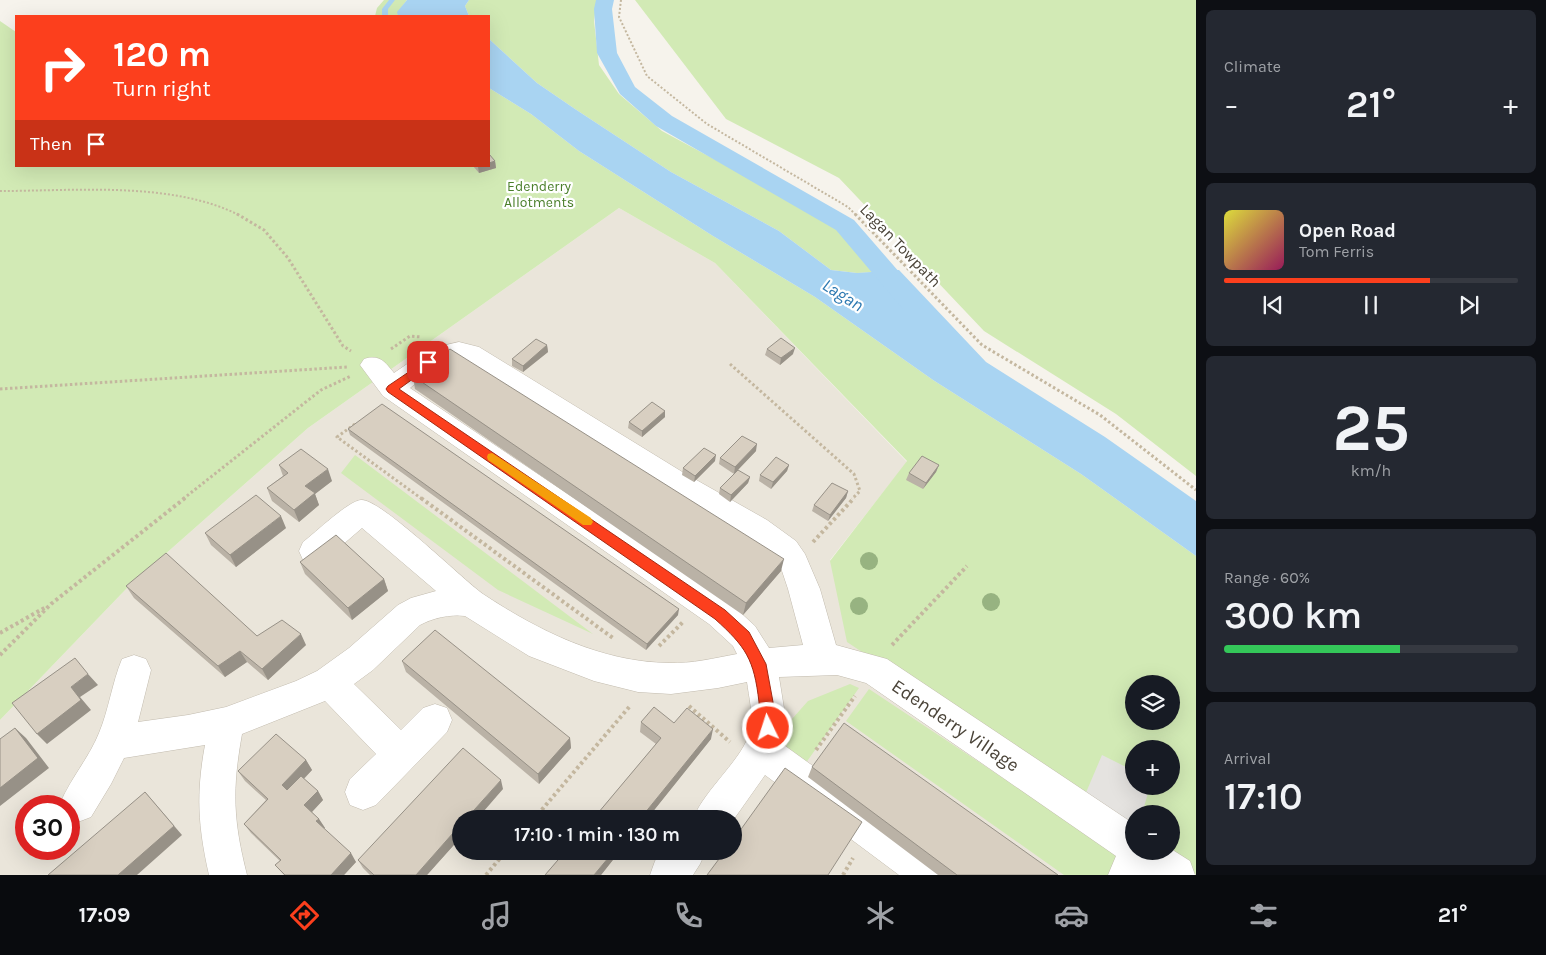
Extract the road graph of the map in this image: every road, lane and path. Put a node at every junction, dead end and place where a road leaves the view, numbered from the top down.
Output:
1 (621, 0) edge
2 (0, 191) edge
3 (730, 364) dead end
4 (388, 383) junction
5 (0, 389) edge
6 (1196, 490) edge
7 (314, 551) edge
8 (794, 563) junction
9 (967, 566) dead end
10 (471, 603) junction
11 (51, 604) junction
12 (690, 615) dead end
13 (0, 633) edge
14 (621, 644) dead end
15 (658, 648) dead end
16 (0, 655) edge
17 (824, 660) junction
18 (760, 664) junction
19 (134, 670) dead end
20 (875, 670) junction
21 (329, 682) junction
22 (634, 701) dead end
23 (685, 703) dead end
24 (434, 720) dead end
25 (226, 723) junction
26 (115, 742) junction
27 (400, 754) junction
28 (757, 756) junction
29 (796, 776) junction
30 (363, 792) dead end
31 (80, 801) edge
32 (542, 810) edge
33 (718, 810) edge
34 (1125, 840) edge
35 (498, 860) edge
36 (680, 860) edge
37 (1136, 860) edge
38 (1154, 860) edge
39 (228, 875) edge
40 (486, 875) edge
41 (669, 875) edge
42 (931, 875) edge
43 (1128, 875) edge
44 (1176, 875) edge

1 - 6 path, Lagan Towpath
2 - 4 path
3 - 8 path
4 - 5 path
4 - 8 street
4 - 11 path
4 - 14 path
4 - 18 street
7 - 10 street, Edenderry Village
8 - 17 street
9 - 20 path
10 - 18 street, Edenderry Village
10 - 21 street
11 - 13 path
11 - 16 path
12 - 15 path
17 - 18 street, Edenderry Village
17 - 20 street, Edenderry Village
18 - 28 street
19 - 26 street
20 - 29 path
20 - 34 street, Edenderry Village
21 - 25 street
21 - 27 street
22 - 32 path
23 - 28 path
24 - 27 street
25 - 26 street
25 - 39 street
26 - 31 street
27 - 30 street
28 - 29 street
28 - 33 street
29 - 42 street
35 - 40 path
36 - 41 street
37 - 43 street
38 - 44 street

